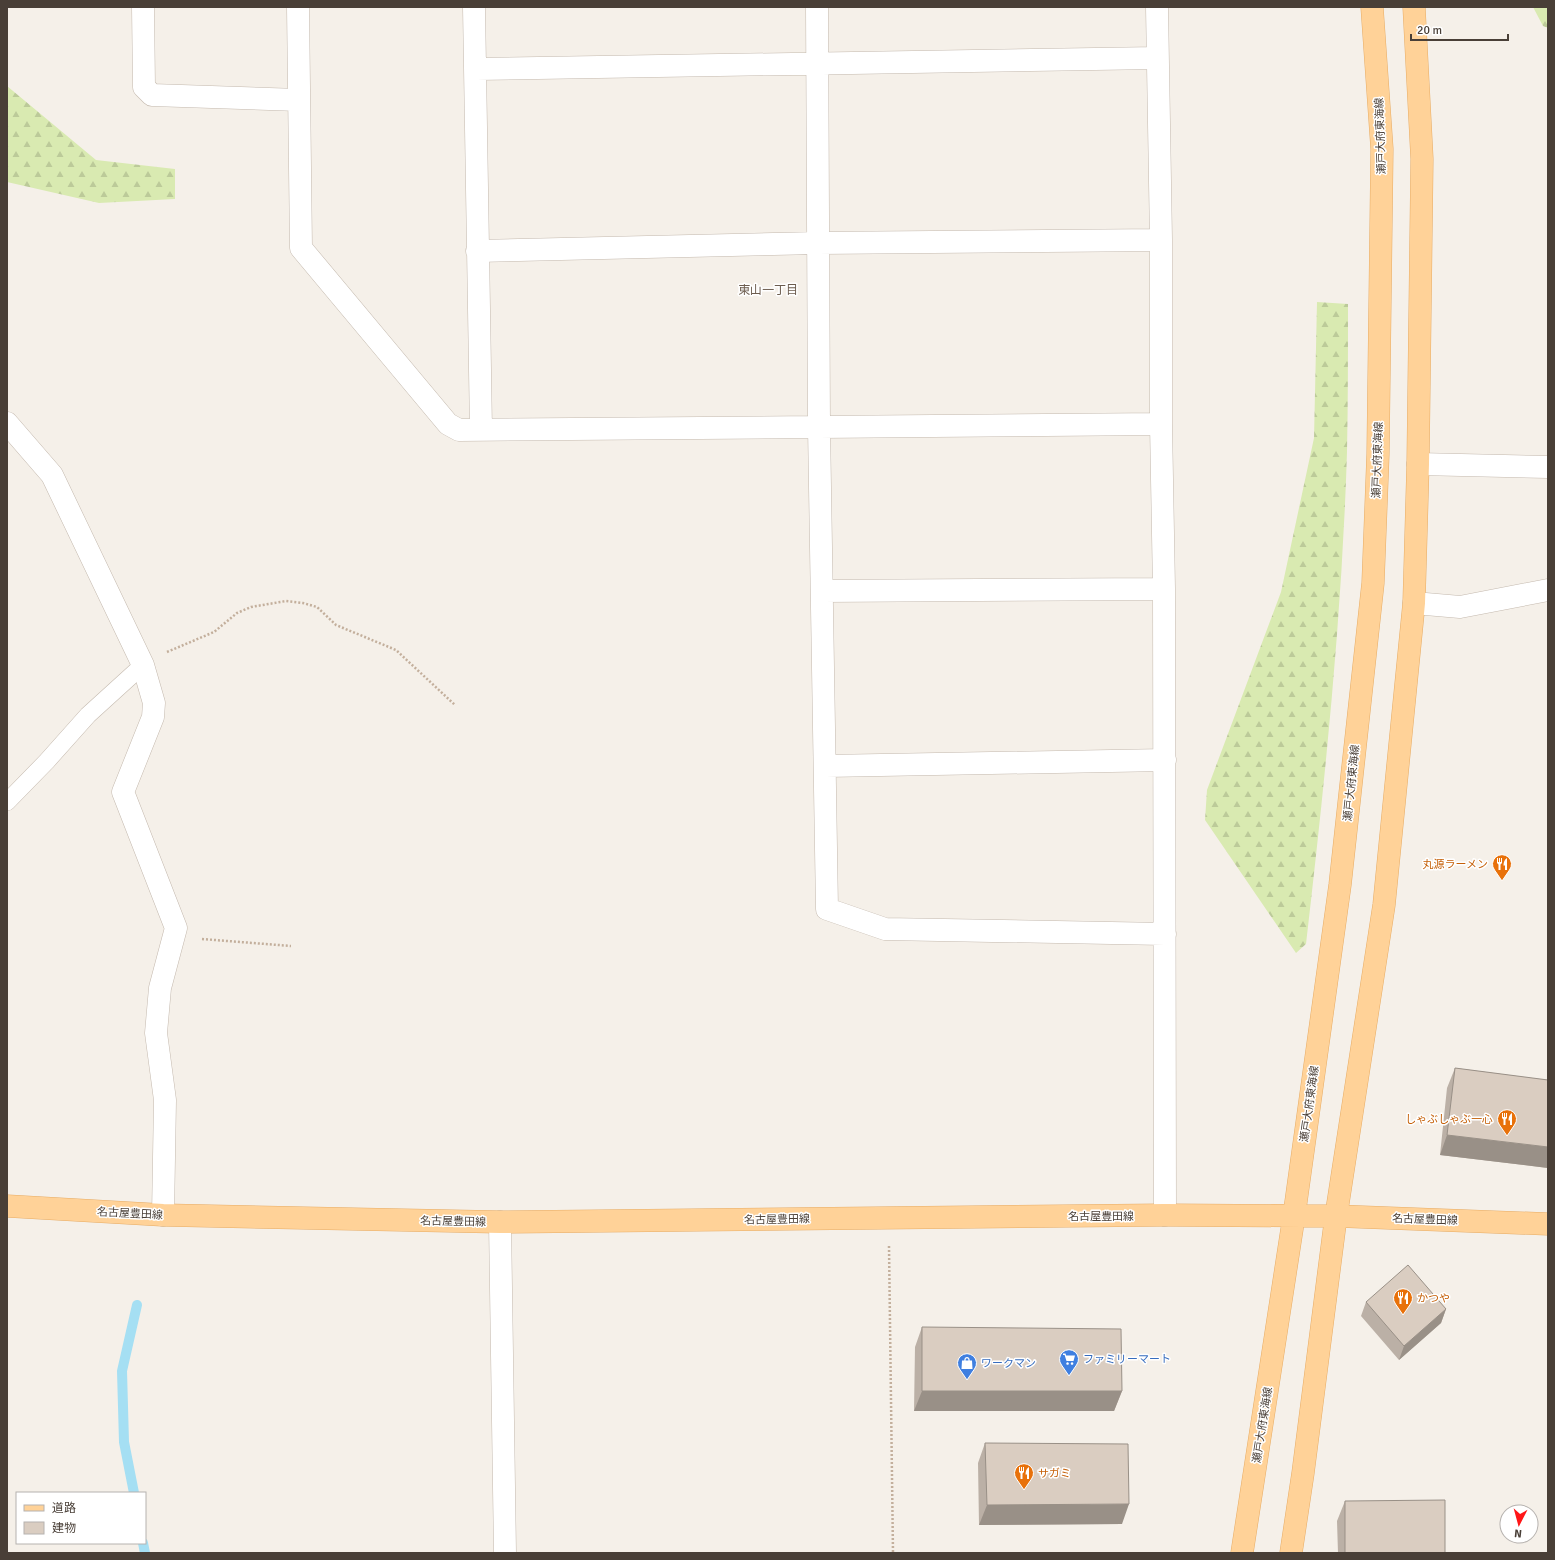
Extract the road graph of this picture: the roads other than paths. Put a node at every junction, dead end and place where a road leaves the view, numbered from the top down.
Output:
1 (143, 7) edge
2 (298, 7) edge
3 (474, 7) edge
4 (817, 7) edge
5 (1157, 7) edge
6 (1372, 7) edge
7 (1414, 7) edge
8 (1157, 58) junction
9 (817, 63) junction
10 (476, 69) junction
11 (299, 100) junction
12 (1161, 240) junction
13 (818, 243) junction
14 (477, 251) junction
15 (7, 423) edge
16 (1161, 424) junction
17 (819, 427) junction
18 (480, 430) junction
19 (1418, 464) junction
20 (1548, 467) edge
21 (1164, 589) junction
22 (822, 590) junction
23 (1548, 590) edge
24 (1414, 603) junction
25 (143, 665) junction
26 (1165, 760) junction
27 (826, 766) junction
28 (7, 802) edge
29 (1166, 934) junction
30 (7, 1206) edge
31 (1165, 1215) junction
32 (164, 1216) junction
33 (1294, 1216) junction
34 (1336, 1216) junction
35 (500, 1222) junction
36 (1548, 1224) edge
37 (505, 1553) edge
38 (1242, 1553) edge
39 (1291, 1553) edge

1 - 11 street
2 - 11 street
3 - 10 street
4 - 9 street
5 - 8 street
6 - 33 main road, 瀬戸大府東海線
7 - 19 main road
8 - 9 street
8 - 12 street
9 - 10 street
9 - 13 street
10 - 14 street
11 - 18 street
12 - 13 street
12 - 16 street
13 - 14 street
13 - 17 street
14 - 18 street
15 - 25 street
16 - 17 street
16 - 21 street
17 - 18 street
17 - 22 street
19 - 20 street
19 - 24 main road
21 - 22 street
21 - 26 street
22 - 27 street
23 - 24 street
24 - 34 main road
25 - 28 lane
25 - 32 street
26 - 27 street
26 - 29 street
27 - 29 street
29 - 31 street
30 - 32 main road, 名古屋豊田線
31 - 33 main road, 名古屋豊田線
31 - 35 main road, 名古屋豊田線
32 - 35 main road, 名古屋豊田線
33 - 34 main road, 名古屋豊田線
33 - 38 main road, 瀬戸大府東海線
34 - 36 main road, 名古屋豊田線
34 - 39 main road
35 - 37 street

